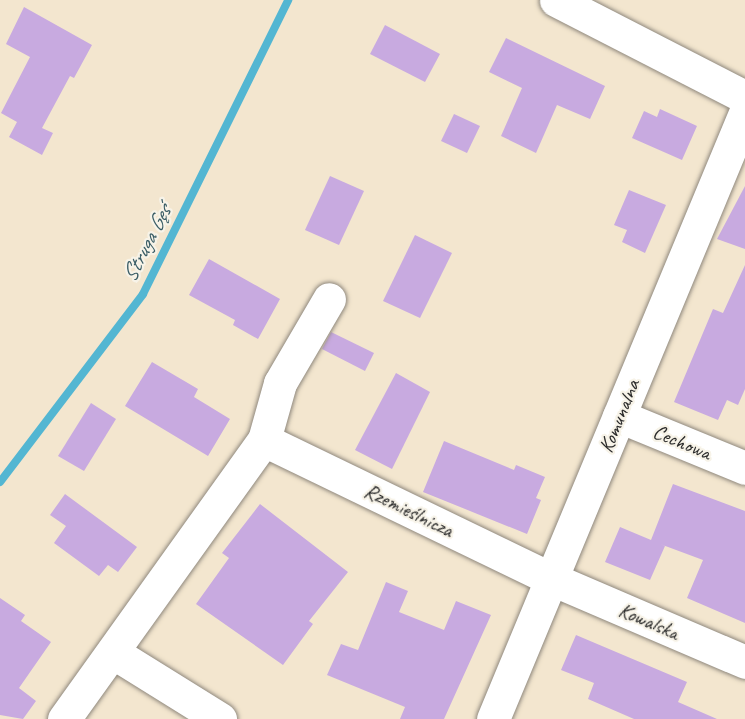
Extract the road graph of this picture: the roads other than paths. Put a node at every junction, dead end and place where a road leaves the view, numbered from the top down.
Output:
1 (556, 0) edge
2 (745, 97) edge
3 (745, 113) edge
4 (329, 299) dead end
5 (620, 416) junction
6 (264, 440) junction
7 (745, 468) edge
8 (554, 580) junction
9 (114, 653) junction
10 (745, 662) edge
11 (64, 719) edge
12 (220, 719) edge
13 (493, 719) edge

1 - 2 street
3 - 5 street, Komunalna
4 - 6 street
5 - 7 street, Cechowa
5 - 8 street, Komunalna
6 - 8 street, Rzemieślnicza
6 - 9 street
8 - 10 street, Kowalska
8 - 13 street, Komunalna
9 - 11 street
9 - 12 street

